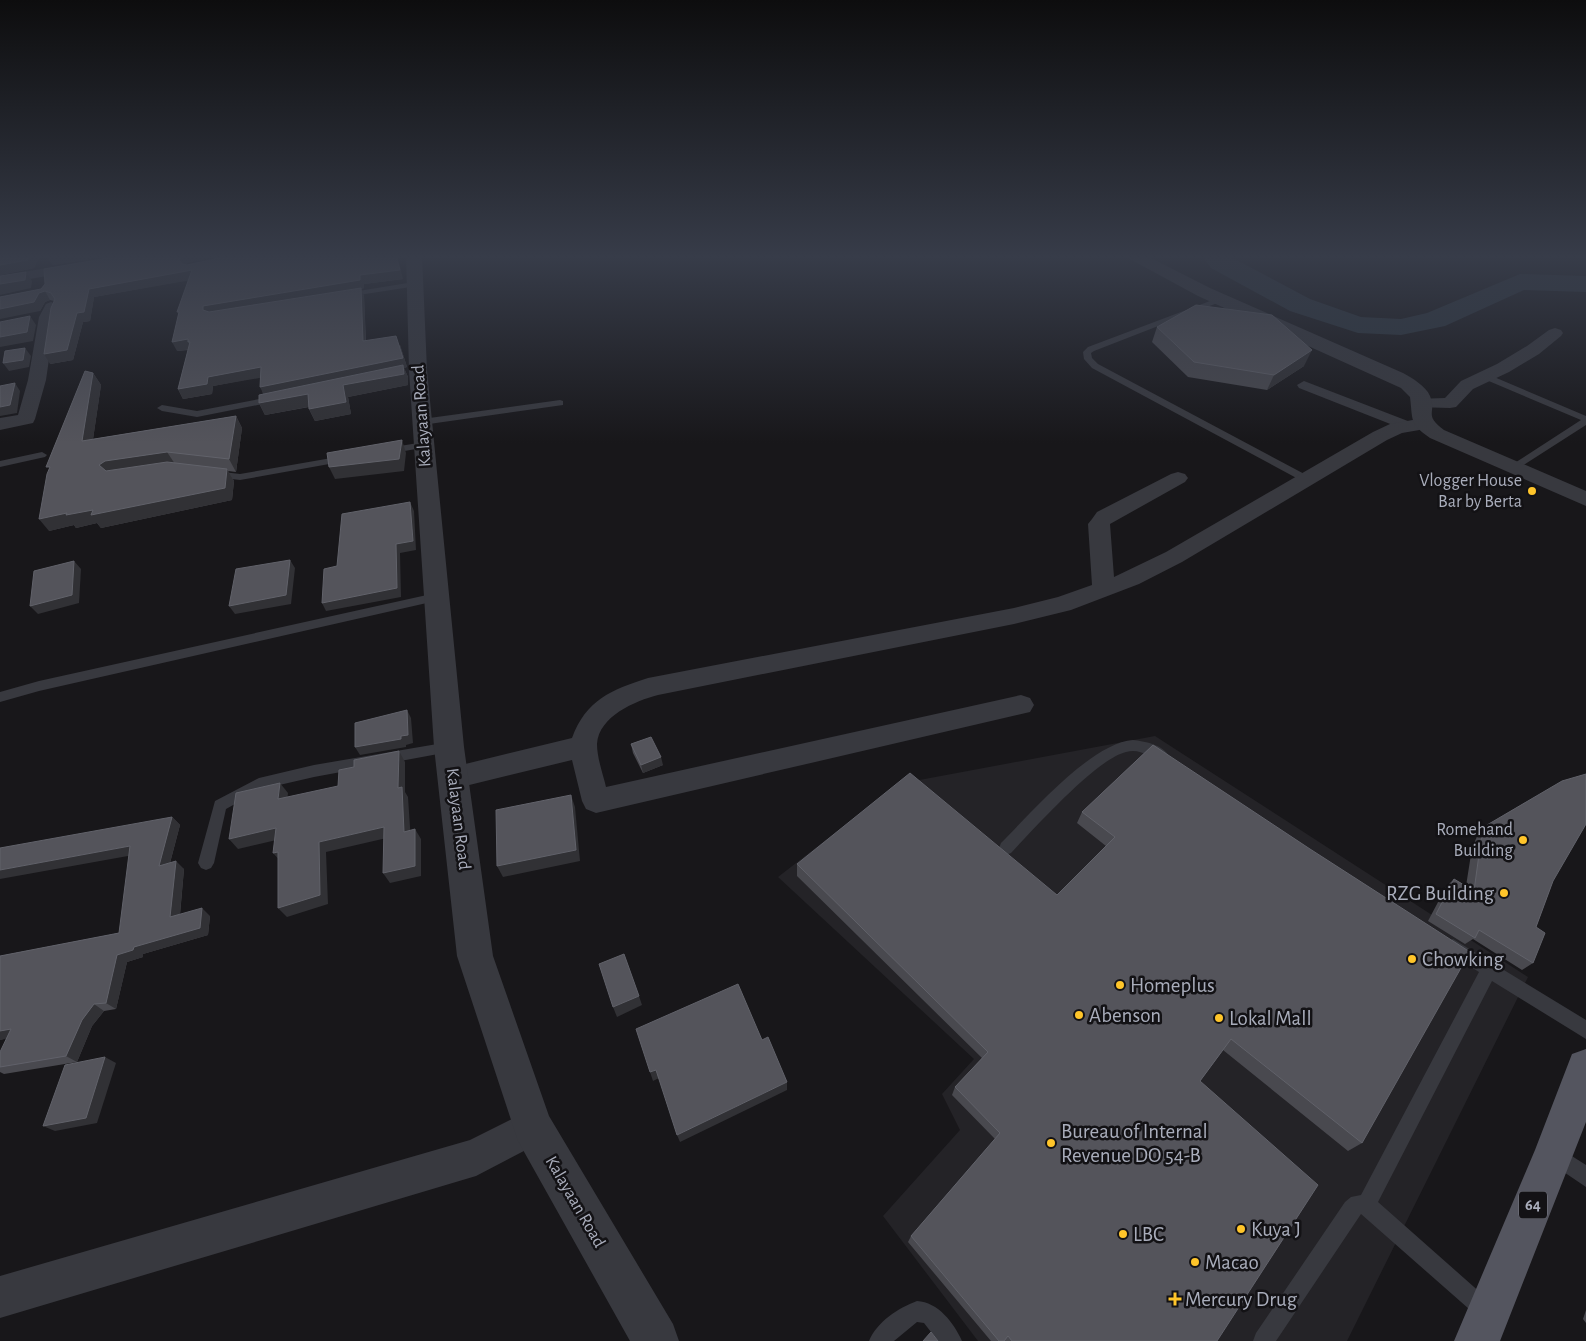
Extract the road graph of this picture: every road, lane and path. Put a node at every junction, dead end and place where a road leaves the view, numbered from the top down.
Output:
1 (34, 318) edge
2 (47, 318) edge
3 (413, 318) edge
4 (1174, 318) edge
5 (1261, 318) edge
6 (28, 320) edge
7 (1555, 333) dead end
8 (1487, 377) junction
9 (37, 380) junction
10 (18, 384) dead end
11 (1304, 385) dead end
12 (286, 397) edge
13 (560, 403) dead end
14 (162, 408) dead end
15 (1418, 418) junction
16 (1586, 420) edge
17 (0, 424) edge
18 (423, 434) junction
19 (381, 452) edge
20 (42, 455) dead end
21 (352, 458) edge
22 (0, 464) edge
23 (1513, 468) junction
24 (203, 472) edge
25 (1178, 478) dead end
26 (1306, 479) junction
27 (1586, 499) edge
28 (1104, 590) junction
29 (436, 597) junction
30 (0, 697) edge
31 (1021, 705) dead end
32 (584, 746) junction
33 (449, 747) junction
34 (1172, 763) edge
35 (453, 778) junction
36 (1006, 848) dead end
37 (206, 863) dead end
38 (1443, 941) edge
39 (1488, 971) junction
40 (1586, 1030) edge
41 (1586, 1068) edge
42 (532, 1127) junction
43 (1570, 1166) edge
44 (1366, 1205) junction
45 (0, 1297) edge
46 (1482, 1327) edge
47 (656, 1341) edge
48 (880, 1341) edge
49 (951, 1341) edge
50 (1264, 1341) edge

1 - 6 street
2 - 9 street
3 - 18 street, Kalayaan Road
4 - 26 lane
5 - 15 street
7 - 8 street
8 - 15 street
8 - 16 lane
9 - 10 street
9 - 17 street
11 - 15 street
12 - 14 lane
13 - 18 lane
15 - 23 street
15 - 26 street
16 - 23 lane
18 - 19 lane
18 - 29 street, Kalayaan Road
20 - 22 lane
21 - 24 lane
23 - 27 street
25 - 28 street
26 - 28 street
28 - 32 street
29 - 30 lane
29 - 33 street, Kalayaan Road
31 - 32 street
32 - 35 street
33 - 35 street, Kalayaan Road
33 - 37 lane
34 - 36 lane
35 - 42 street, Kalayaan Road
38 - 39 lane
39 - 40 lane
39 - 44 lane
41 - 43 main road, 64
42 - 45 street
42 - 47 street, Kalayaan Road
43 - 46 main road, 64
44 - 46 lane
44 - 50 lane
48 - 49 lane

